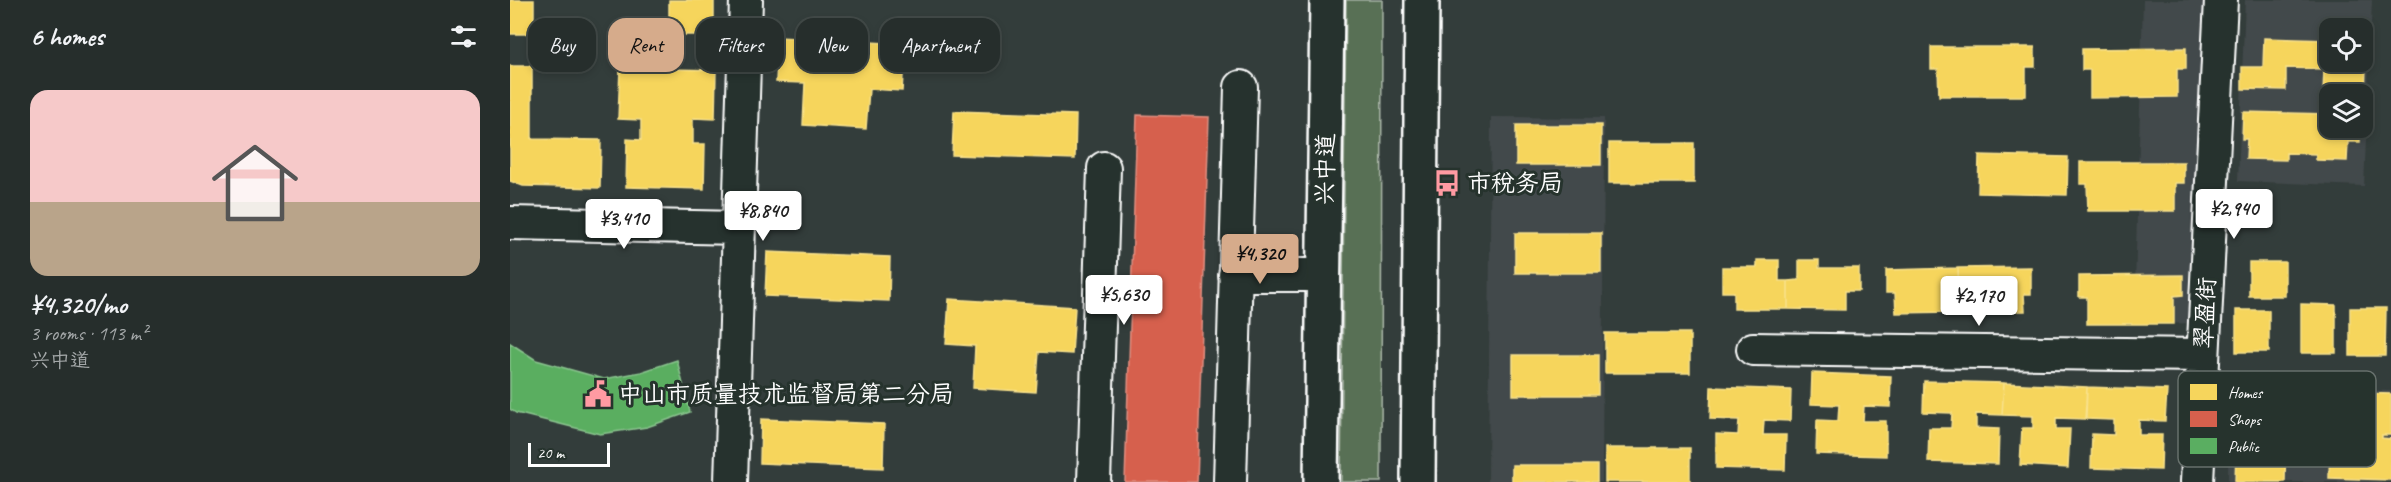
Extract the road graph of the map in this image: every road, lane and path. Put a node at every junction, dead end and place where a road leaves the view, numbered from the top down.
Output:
1 (746, 0) edge
2 (1327, 0) edge
3 (1422, 0) edge
4 (2221, 0) edge
5 (1241, 87) dead end
6 (1104, 168) dead end
7 (510, 223) edge
8 (739, 228) junction
9 (1235, 275) junction
10 (1324, 275) junction
11 (1753, 349) dead end
12 (2203, 354) junction
13 (2202, 371) edge
14 (2198, 467) edge
15 (731, 482) edge
16 (1094, 482) edge
17 (1230, 482) edge
18 (1321, 482) edge
19 (1418, 482) edge
20 (2197, 482) edge

1 - 8 street
2 - 10 main road, 兴中道
3 - 19 main road
4 - 12 street, 翠盈街
5 - 9 street
6 - 16 street
7 - 8 street
8 - 15 street
9 - 10 street
9 - 17 street
10 - 18 main road, 兴中道
11 - 12 street
12 - 13 street, 翠盈街
14 - 20 street, 翠盈街

